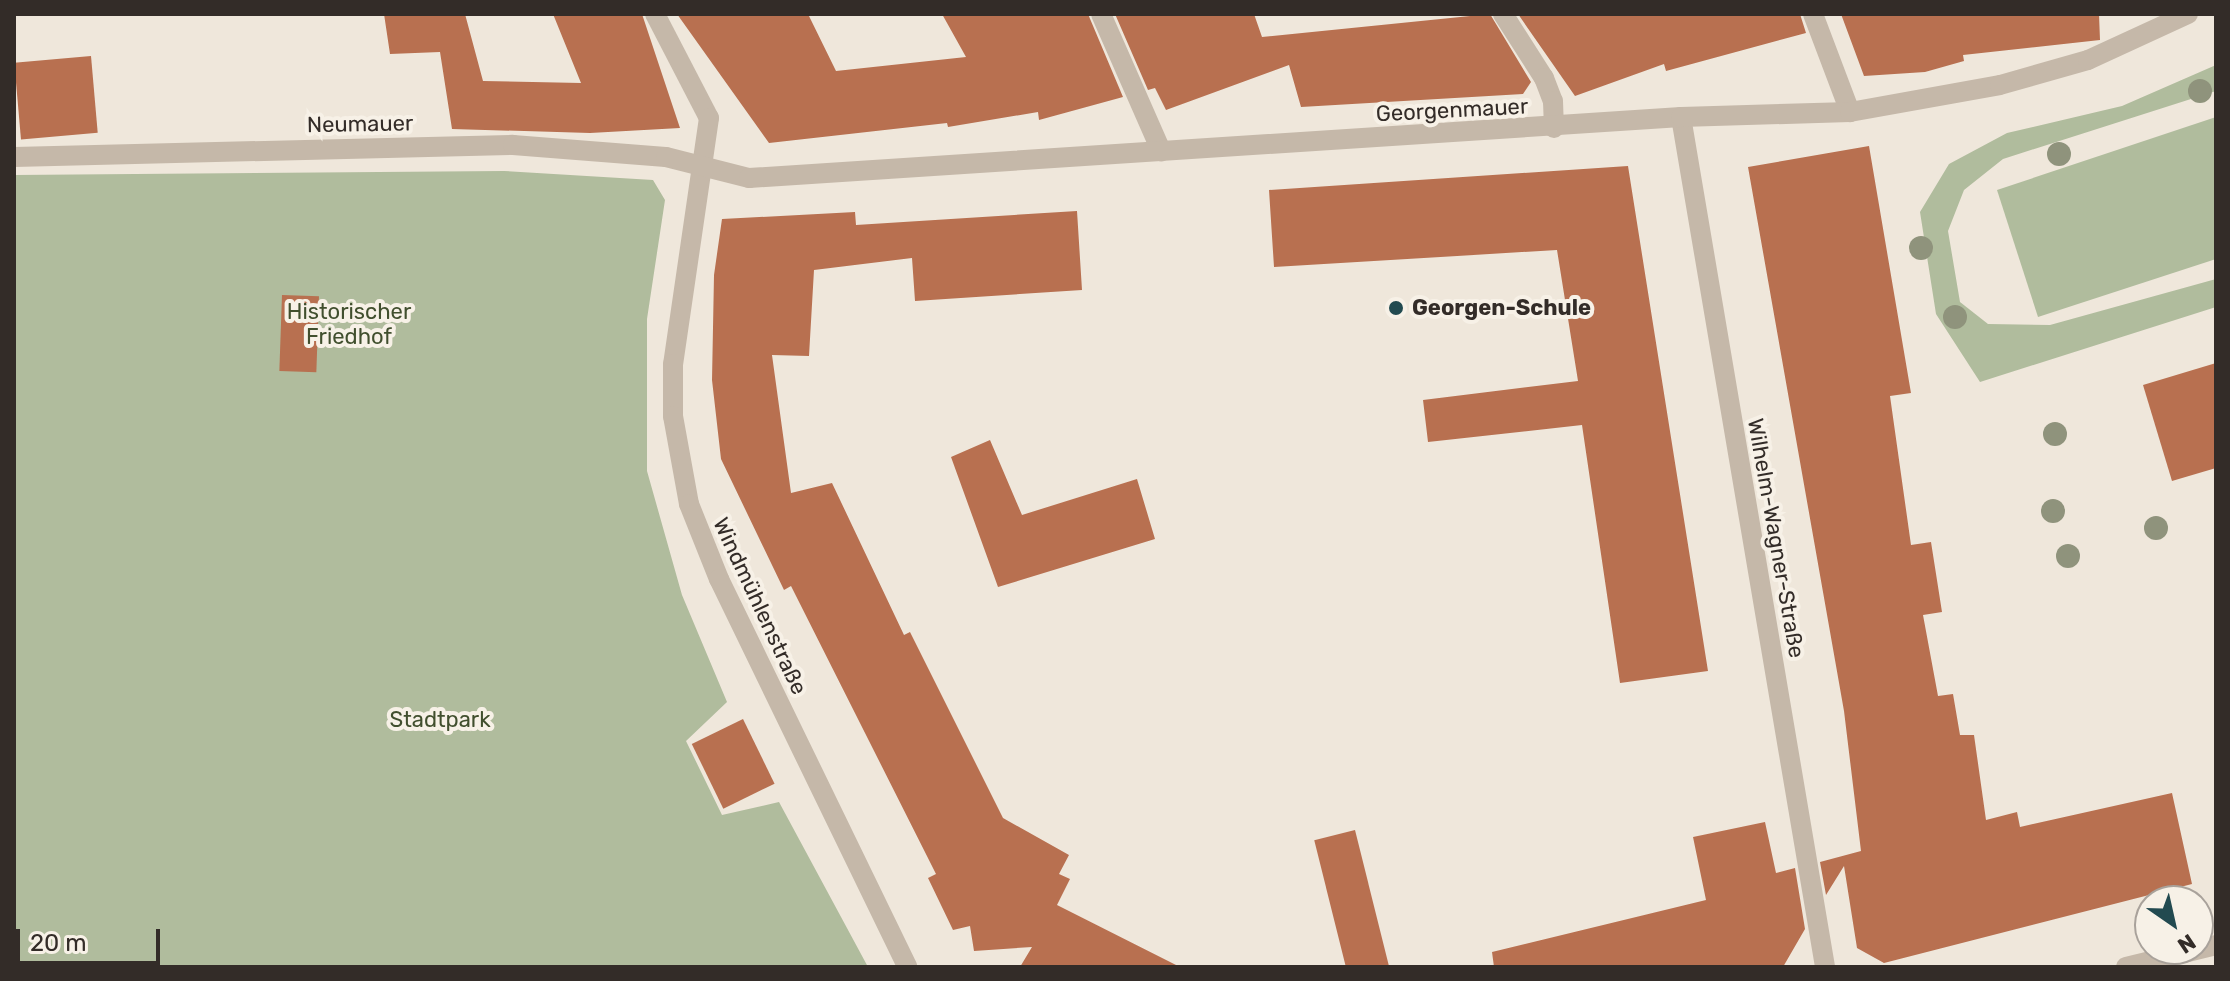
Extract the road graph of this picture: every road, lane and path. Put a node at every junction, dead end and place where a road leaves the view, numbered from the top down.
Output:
1 (655, 14) edge
2 (1101, 14) edge
3 (1503, 14) edge
4 (1813, 14) edge
5 (2188, 14) edge
6 (1850, 112) junction
7 (1681, 117) junction
8 (1554, 128) junction
9 (1161, 151) junction
10 (14, 157) edge
11 (705, 171) junction
12 (2216, 945) edge
13 (907, 967) edge
14 (1825, 967) edge
15 (2126, 967) edge

1 - 11 street, Windmühlenstraße
2 - 9 street
3 - 8 street
4 - 6 street
5 - 6 street, Georgenmauer
6 - 7 street, Georgenmauer
7 - 8 street, Georgenmauer
7 - 14 street, Wilhelm-Wagner-Straße
8 - 9 street, Georgenmauer
9 - 11 street, Georgenmauer
10 - 11 street, Neumauer
11 - 13 street, Windmühlenstraße
12 - 15 street

